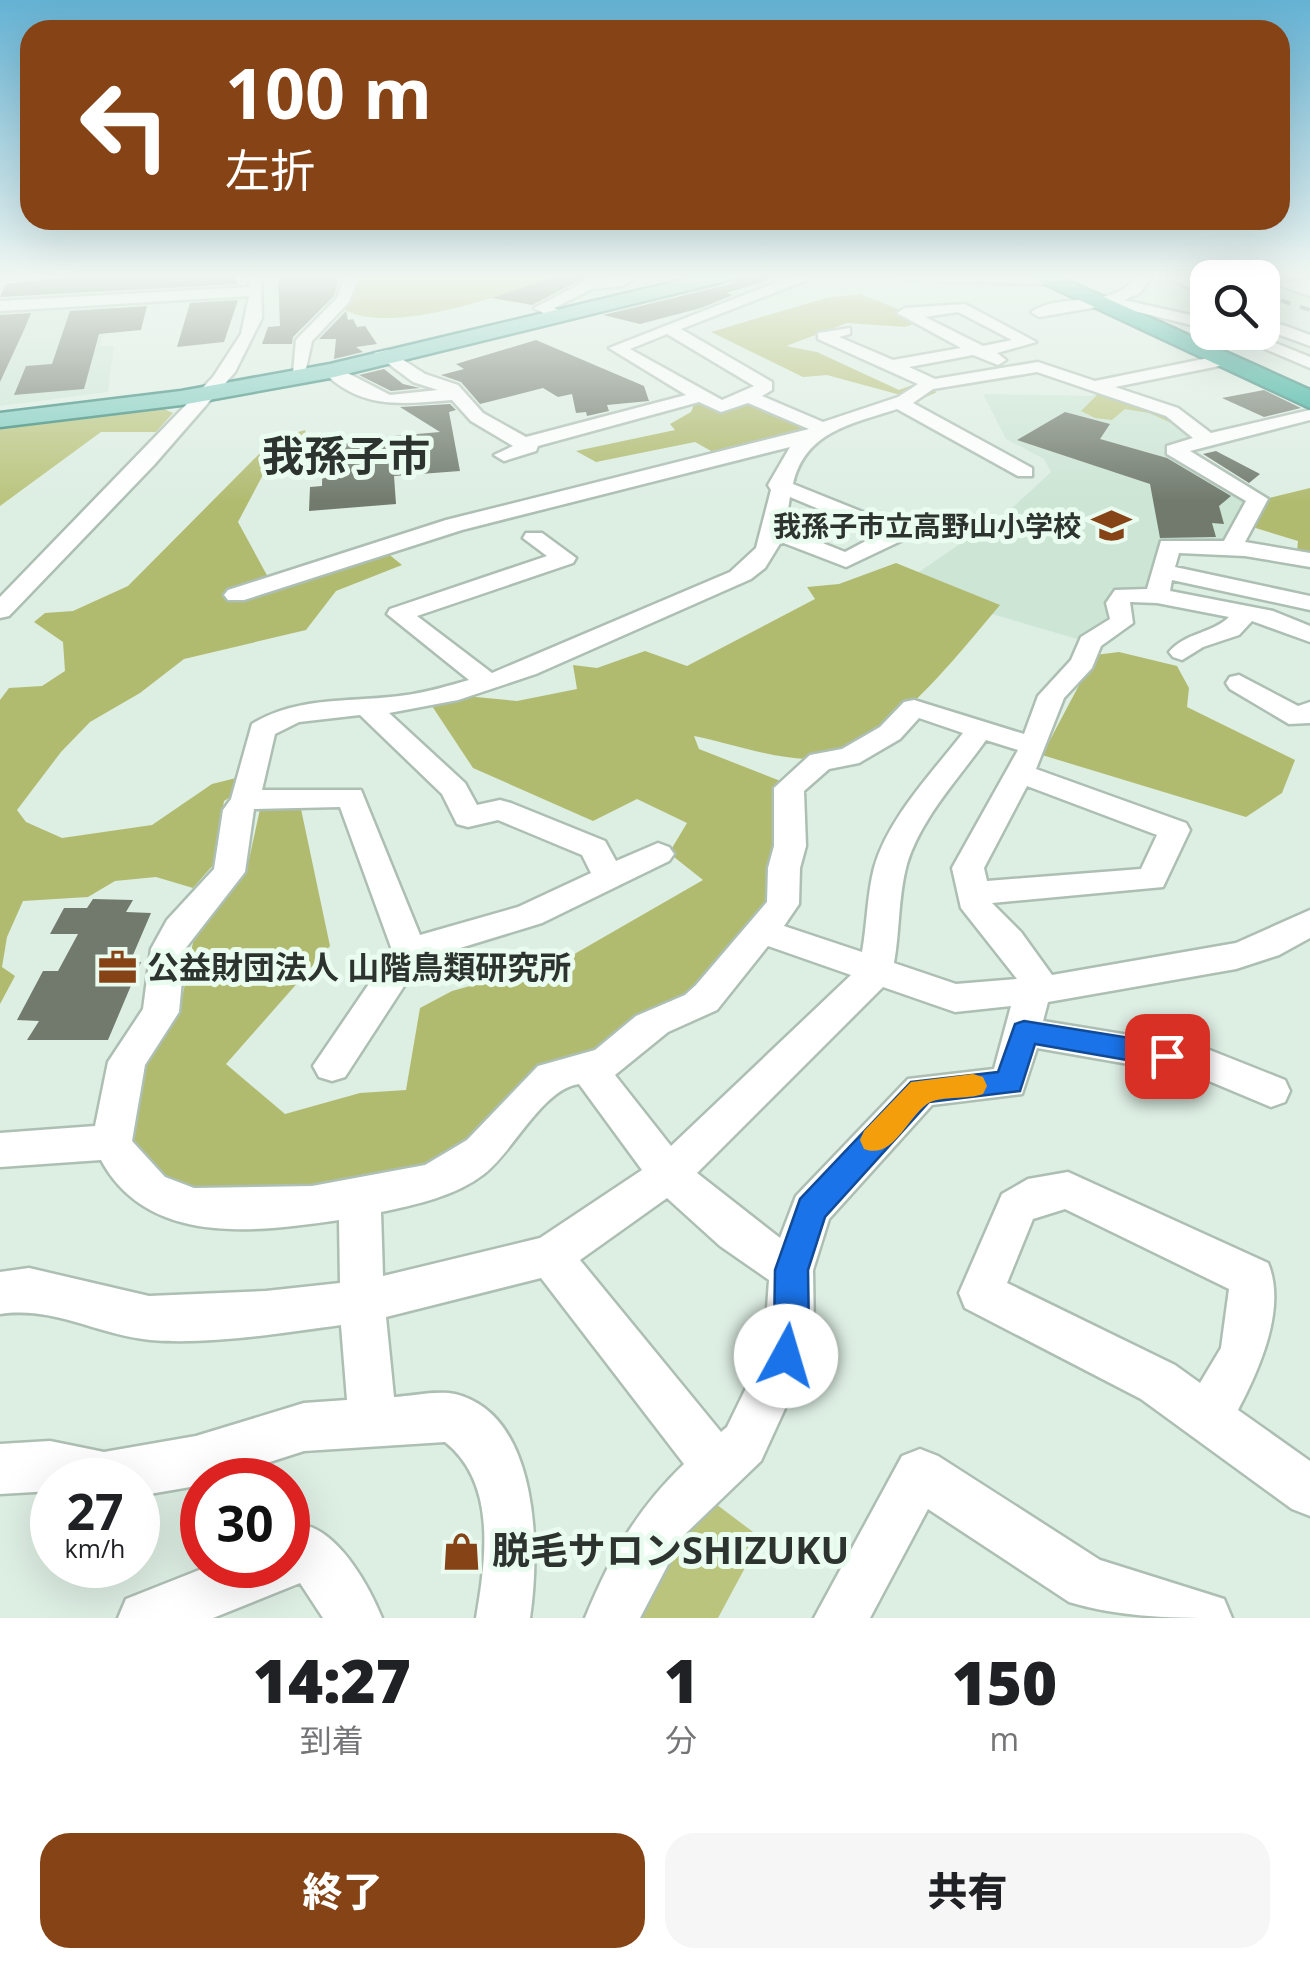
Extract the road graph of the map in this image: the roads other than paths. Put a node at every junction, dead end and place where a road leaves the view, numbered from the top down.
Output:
1 (239, 351) edge
2 (302, 351) edge
3 (403, 351) edge
4 (621, 351) edge
5 (688, 351) edge
6 (856, 351) edge
7 (977, 351) joint
8 (1204, 351) edge
9 (1279, 351) edge
10 (386, 355) junction
11 (1224, 360) junction
12 (1310, 363) edge
13 (890, 366) junction
14 (1015, 368) junction
15 (299, 369) junction
16 (330, 371) junction
17 (932, 384) junction
18 (1091, 387) junction
19 (213, 388) junction
20 (456, 394) junction
21 (701, 396) junction
22 (748, 397) junction
23 (1310, 400) edge
24 (896, 403) junction
25 (1310, 415) edge
26 (0, 416) edge
27 (813, 433) junction
28 (1208, 440) junction
29 (527, 443) junction
30 (504, 455) dead end
31 (1025, 472) dead end
32 (778, 485) junction
33 (771, 530) junction
34 (534, 538) dead end
35 (1230, 548) junction
36 (1310, 560) edge
37 (1161, 584) junction
38 (236, 595) dead end
39 (1310, 602) edge
40 (0, 612) edge
41 (1248, 612) junction
42 (1310, 636) edge
43 (1182, 652) dead end
44 (486, 681) junction
45 (1239, 684) dead end
46 (368, 708) junction
47 (1310, 710) edge
48 (980, 729) junction
49 (1026, 760) junction
50 (245, 800) junction
51 (658, 854) dead end
52 (610, 878) junction
53 (972, 893) junction
54 (1310, 922) edge
55 (762, 931) junction
56 (409, 951) junction
57 (875, 972) junction
58 (1038, 990) junction
59 (1024, 1032) junction
60 (332, 1066) dead end
61 (588, 1068) junction
62 (1271, 1091) dead end
63 (112, 1142) junction
64 (0, 1150) edge
65 (669, 1174) junction
66 (360, 1196) junction
67 (550, 1256) junction
68 (791, 1270) junction
69 (0, 1293) edge
70 (362, 1302) junction
71 (1208, 1417) junction
72 (372, 1420) junction
73 (717, 1466) junction
74 (0, 1469) edge
75 (1310, 1491) edge
76 (310, 1553) edge
77 (221, 1588) edge
78 (145, 1618) edge
79 (354, 1618) edge
80 (503, 1618) edge
81 (612, 1618) edge
82 (841, 1618) edge
83 (1205, 1618) edge

1 - 19 street
2 - 15 street
3 - 10 main road
4 - 21 street
5 - 22 street
6 - 13 street
7 - 13 street
7 - 14 street
8 - 11 highway
9 - 12 street
10 - 15 main road
10 - 16 main road
10 - 20 street
11 - 18 street
11 - 23 highway
13 - 17 street
14 - 17 street
14 - 18 street
15 - 19 main road
16 - 19 main road
16 - 20 street
17 - 24 street
18 - 28 street
19 - 26 main road
19 - 40 street
20 - 29 street
21 - 22 street
21 - 29 street
22 - 27 street
24 - 27 street
24 - 31 street
25 - 28 street
27 - 32 street
27 - 38 street
28 - 35 street
29 - 30 street
32 - 33 street
32 - 33 street
33 - 44 street
34 - 44 street
35 - 36 street
35 - 37 street
37 - 39 street
37 - 41 street
37 - 49 street
41 - 42 street
41 - 43 street
44 - 46 street
45 - 47 street
46 - 50 street
46 - 52 street
48 - 49 street
48 - 55 street
48 - 57 street
49 - 53 street
49 - 53 street
50 - 56 street
50 - 63 street
51 - 52 street
52 - 56 street
53 - 58 street
54 - 58 street
55 - 57 street
55 - 61 street
56 - 60 street
57 - 58 street
57 - 65 street
58 - 59 street
59 - 62 street
59 - 68 street
61 - 65 street
61 - 66 street
63 - 64 street
63 - 66 street
65 - 67 street
65 - 68 street
66 - 70 street
67 - 70 street
67 - 73 street
68 - 73 street
69 - 70 street
70 - 72 street
71 - 71 street
71 - 75 street
72 - 74 street
72 - 80 street
73 - 81 street
76 - 79 street
77 - 78 street
82 - 83 street

